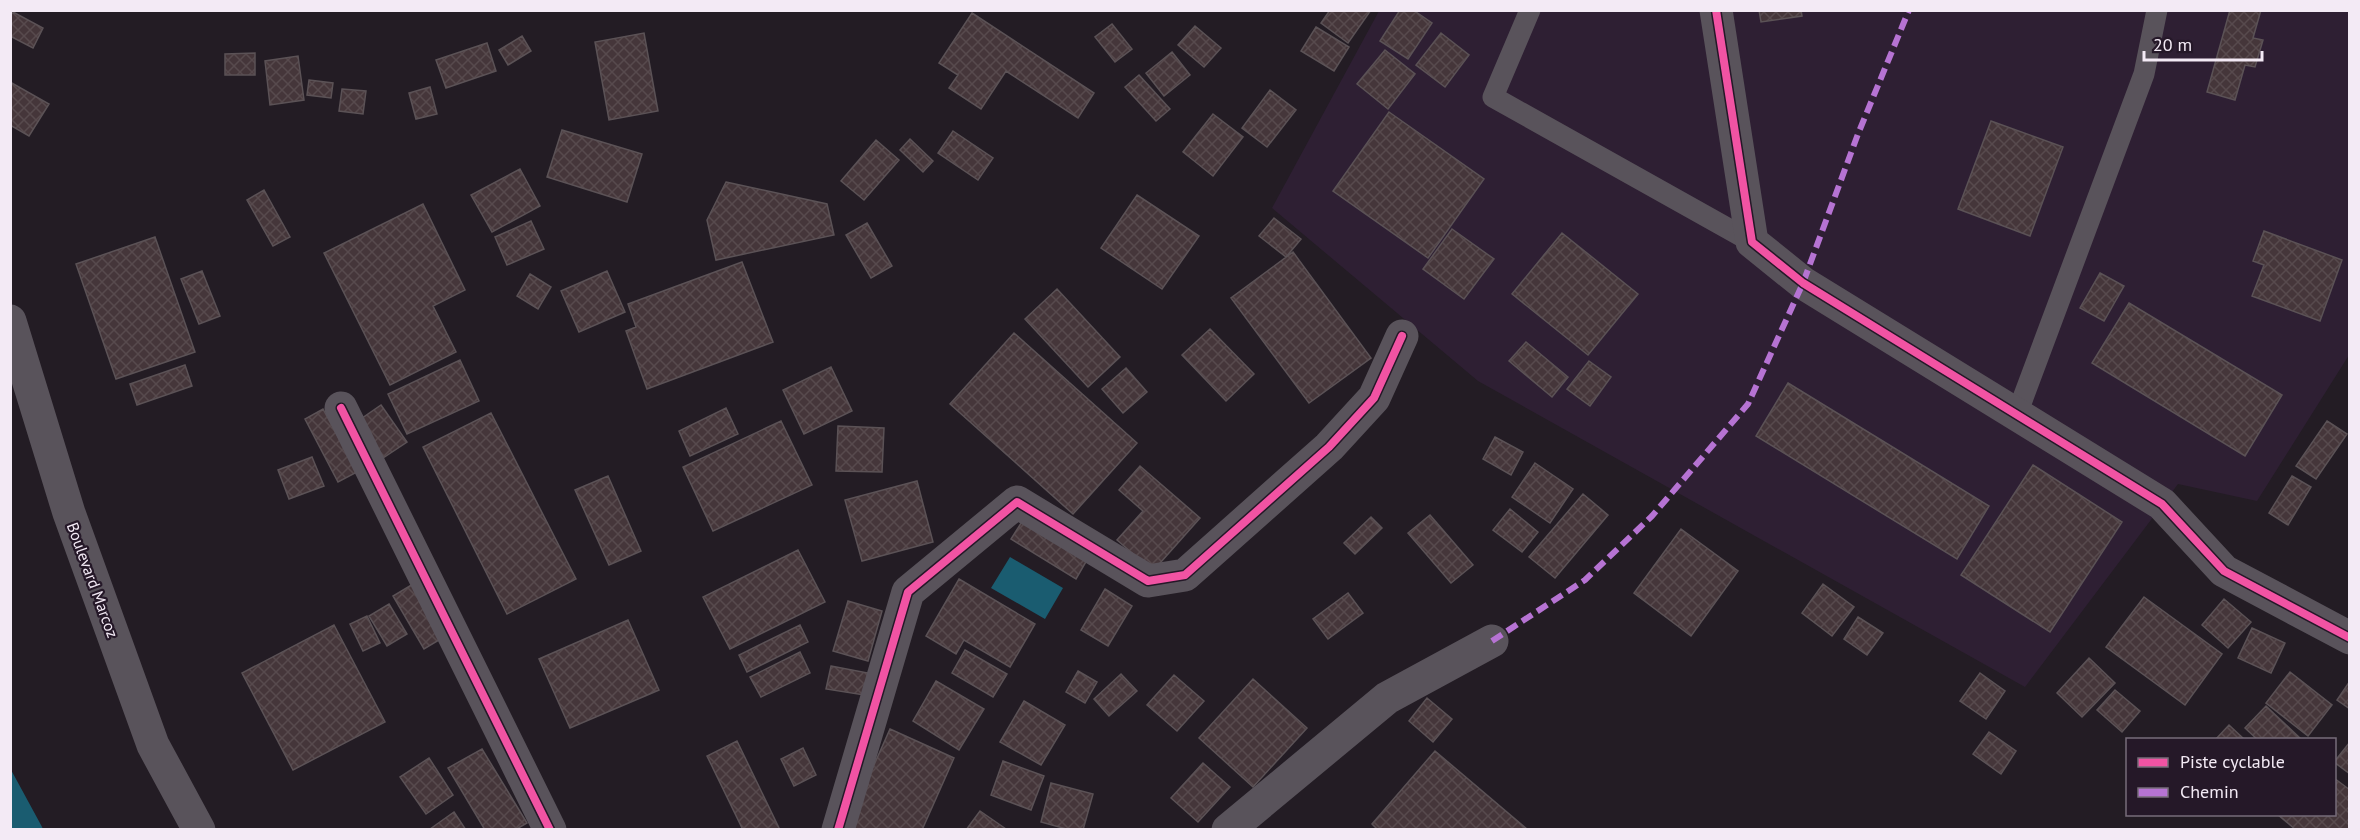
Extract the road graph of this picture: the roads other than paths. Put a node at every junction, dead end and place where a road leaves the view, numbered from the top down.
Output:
1 (1530, 10) edge
2 (1716, 10) edge
3 (2157, 10) edge
4 (1752, 242) junction
5 (10, 321) edge
6 (1402, 336) dead end
7 (341, 408) dead end
8 (2017, 414) junction
9 (2349, 638) edge
10 (1492, 641) dead end
11 (199, 830) edge
12 (550, 830) edge
13 (838, 830) edge
14 (1228, 830) edge

1 - 4 lane
2 - 4 street
3 - 8 lane
4 - 8 street
5 - 11 street, Boulevard Marcoz
6 - 13 street
7 - 12 street
8 - 9 street
10 - 14 street

